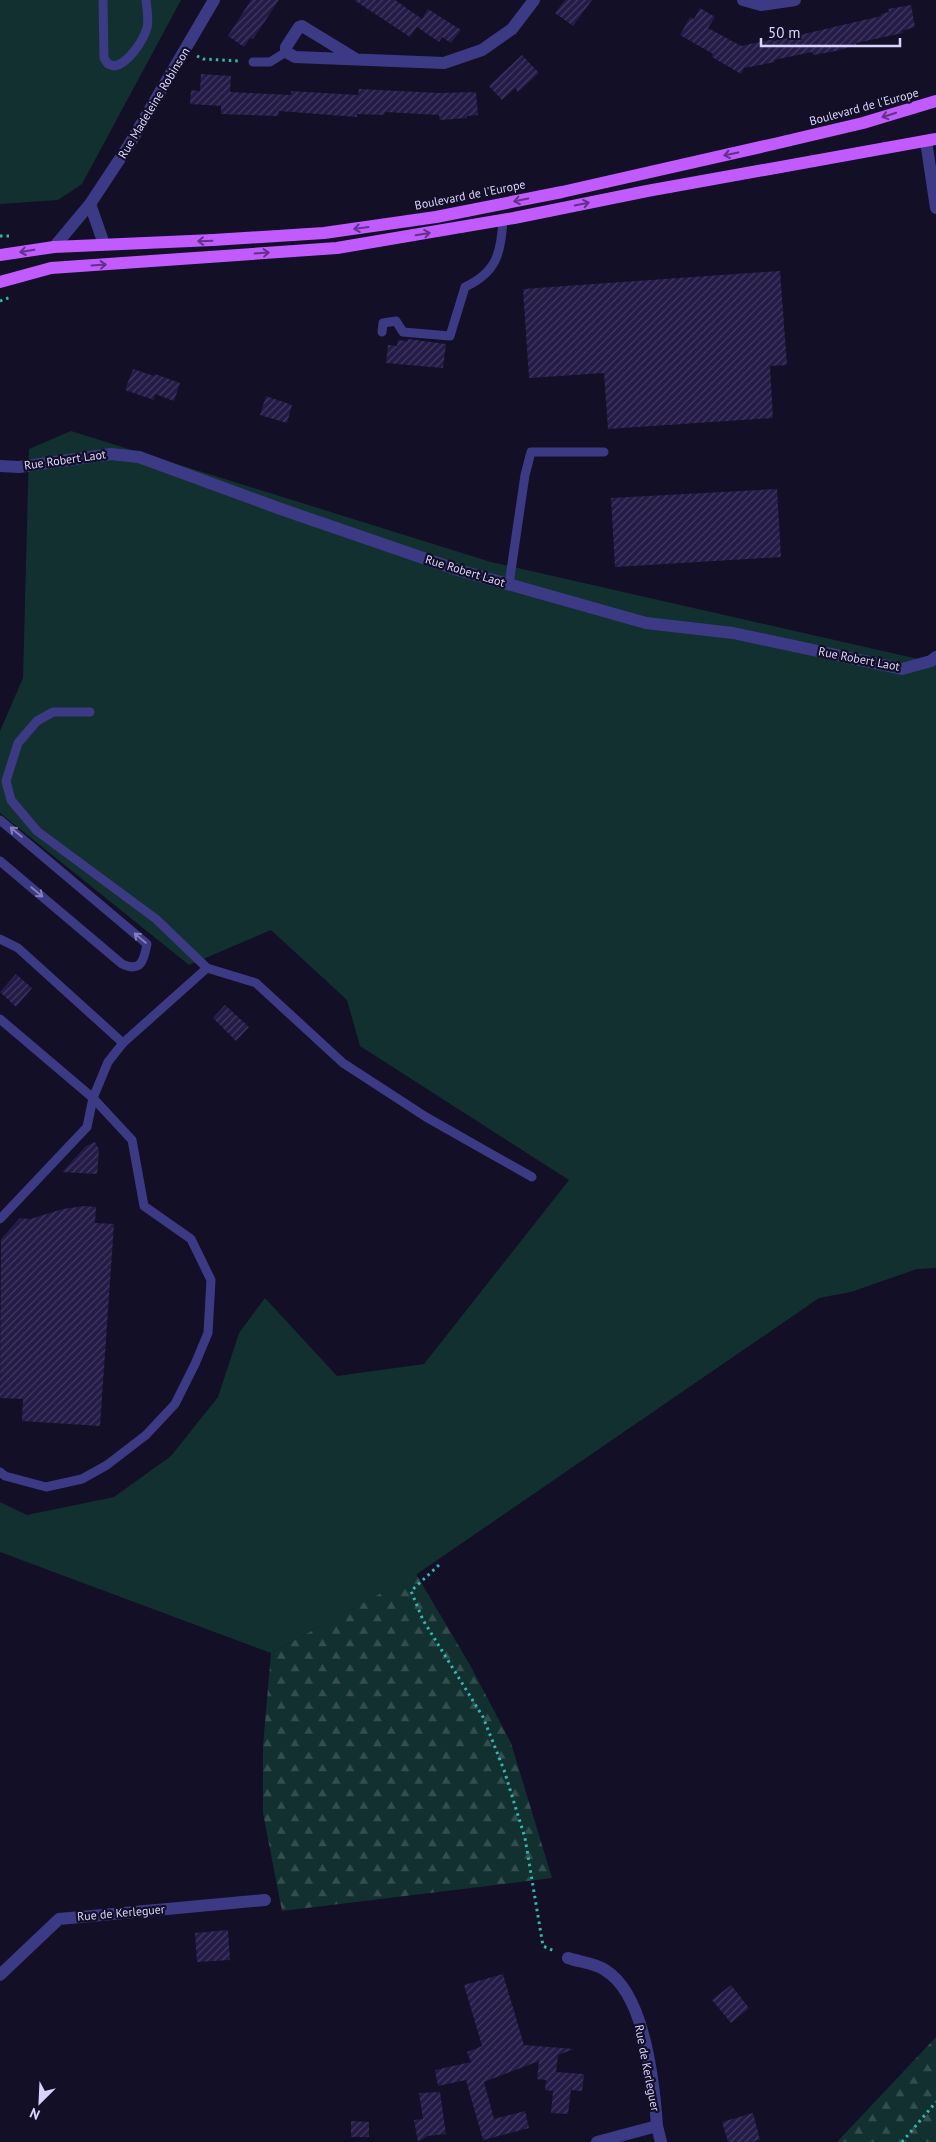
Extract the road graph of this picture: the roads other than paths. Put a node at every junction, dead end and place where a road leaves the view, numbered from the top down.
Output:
1 (103, 0) edge
2 (146, 0) edge
3 (214, 0) edge
4 (534, 0) edge
5 (743, 0) edge
6 (795, 0) edge
7 (286, 52) junction
8 (356, 59) junction
9 (253, 62) road end
10 (936, 101) edge
11 (931, 140) edge
12 (90, 204) junction
13 (936, 208) edge
14 (503, 220) junction
15 (104, 244) junction
16 (54, 247) junction
17 (0, 255) edge
18 (0, 282) edge
19 (382, 332) dead end
20 (604, 452) dead end
21 (0, 466) edge
22 (509, 584) junction
23 (936, 657) edge
24 (90, 712) dead end
25 (0, 820) edge
26 (0, 861) edge
27 (0, 939) edge
28 (207, 968) junction
29 (0, 1019) edge
30 (123, 1044) junction
31 (93, 1098) junction
32 (532, 1177) dead end
33 (0, 1219) edge
34 (0, 1472) edge
35 (265, 1900) dead end
36 (568, 1958) road end
37 (0, 1975) edge
38 (656, 2126) junction
39 (597, 2142) edge
40 (661, 2142) edge

1 - 2 lane
3 - 12 street, Rue Madeleine Robinson
4 - 8 street
5 - 6 street
7 - 8 street
7 - 8 street
7 - 9 lane
10 -> 15 main road, Boulevard de l'Europe
11 - 13 street
14 -> 11 main road
12 - 15 street
12 - 16 street, Rue Madeleine Robinson
18 -> 14 main road
14 - 19 lane
15 - 16 main road, Boulevard de l'Europe
16 -> 17 main road, Boulevard de l'Europe
20 - 22 lane
21 - 22 street, Rue Robert Laot
22 - 23 street, Rue Robert Laot
24 - 28 lane
26 -> 25 lane
27 - 30 lane
28 - 30 lane
28 - 32 lane
29 - 31 lane
30 - 31 lane
31 - 33 lane
31 - 34 lane
35 - 37 street, Rue de Kerleguer
36 - 38 street, Rue de Kerleguer
38 - 39 street, Rue de Kerleguer
38 - 40 street, Rue de Kerleguer

